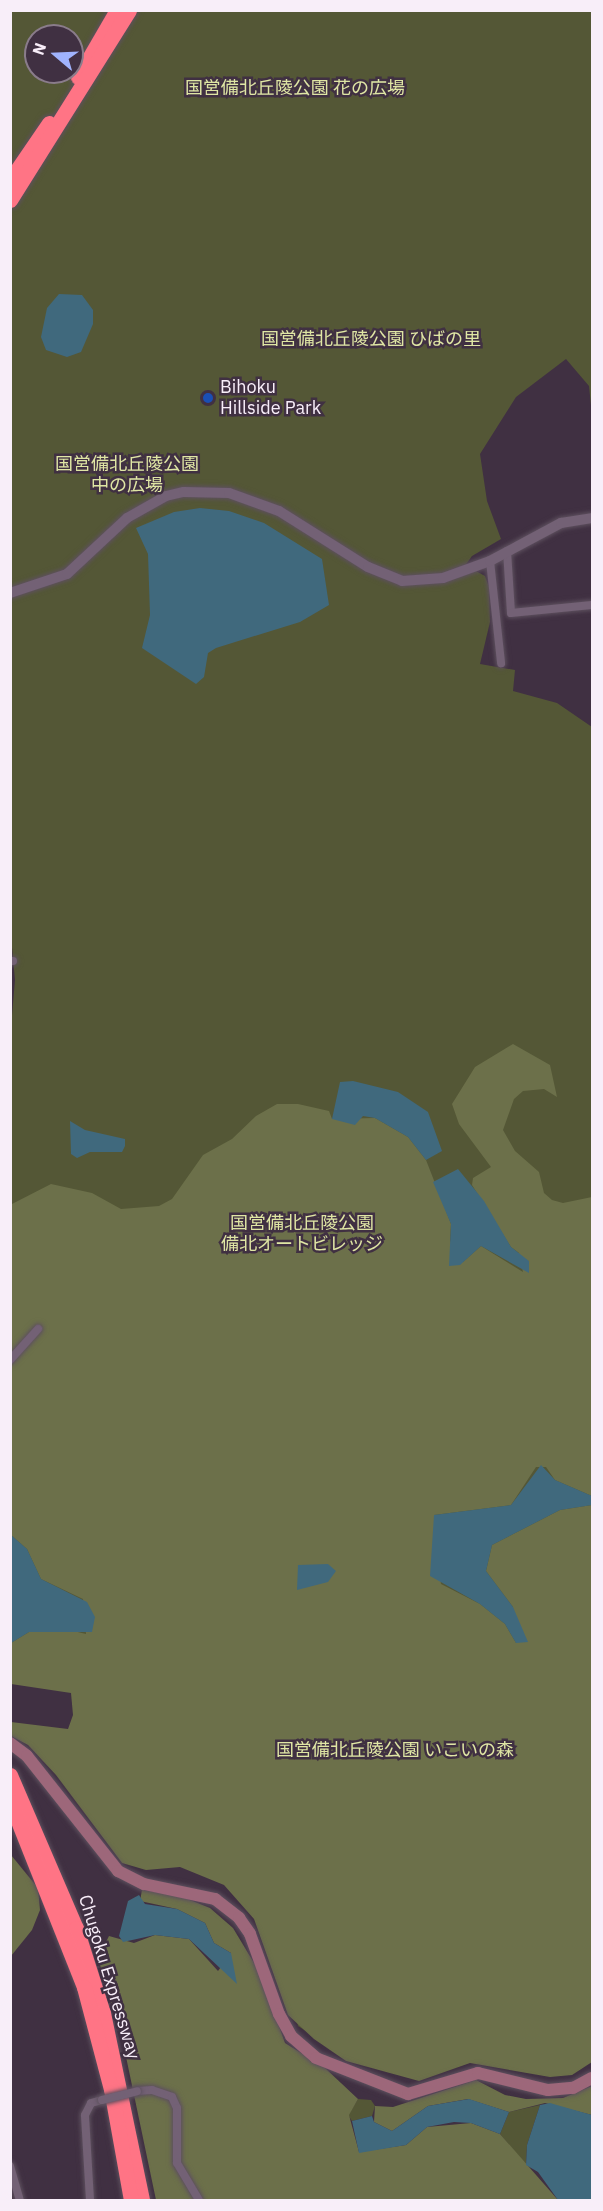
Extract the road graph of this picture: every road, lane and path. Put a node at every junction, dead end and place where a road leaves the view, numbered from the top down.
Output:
1 (117, 10) edge
2 (129, 10) edge
3 (10, 180) edge
4 (10, 200) edge
5 (592, 518) edge
6 (507, 551) junction
7 (490, 561) junction
8 (10, 593) edge
9 (592, 605) edge
10 (501, 663) dead end
11 (38, 1329) dead end
12 (10, 1360) edge
13 (10, 1743) edge
14 (10, 1774) edge
15 (10, 1801) edge
16 (592, 2078) edge
17 (10, 2166) edge
18 (20, 2200) edge
19 (90, 2200) edge
20 (131, 2200) edge
21 (142, 2200) edge
22 (199, 2200) edge

1 - 3 highway
2 - 4 highway
5 - 6 street
6 - 7 street
6 - 9 street
7 - 8 street
7 - 10 street
11 - 12 street
13 - 16 main road
14 - 21 highway, Chugoku Expressway
15 - 20 highway, Chugoku Expressway
17 - 18 street
19 - 22 street, bridge

